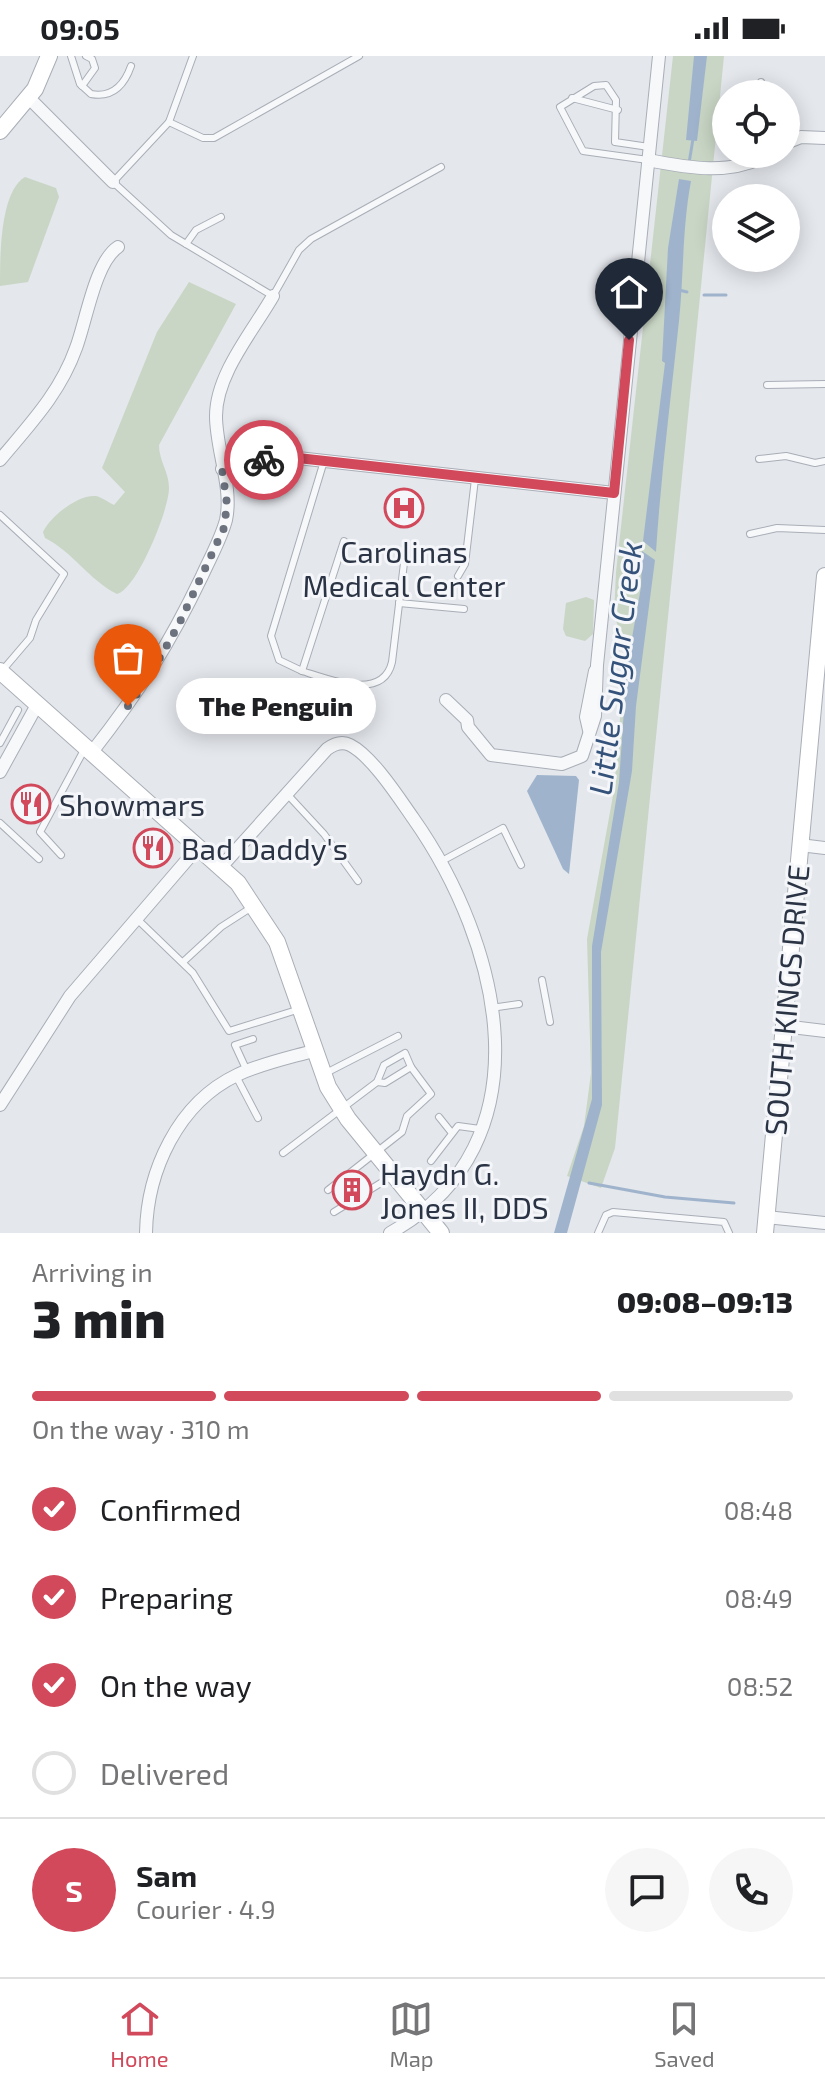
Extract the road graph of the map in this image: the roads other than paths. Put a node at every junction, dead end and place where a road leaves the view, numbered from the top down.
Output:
1 (49, 56) edge
2 (71, 56) edge
3 (86, 56) edge
4 (193, 56) edge
5 (359, 56) edge
6 (659, 56) edge
7 (131, 66) dead end
8 (82, 86) junction
9 (29, 98) junction
10 (572, 98) junction
11 (618, 110) junction
12 (169, 122) junction
13 (0, 131) edge
14 (800, 137) edge
15 (825, 138) edge
16 (615, 142) junction
17 (649, 153) junction
18 (613, 155) junction
19 (441, 167) dead end
20 (712, 168) edge
21 (113, 182) junction
22 (221, 217) dead end
23 (186, 244) junction
24 (118, 247) dead end
25 (273, 296) junction
26 (825, 384) edge
27 (767, 385) dead end
28 (759, 459) dead end
29 (0, 460) edge
30 (324, 461) junction
31 (825, 461) edge
32 (222, 469) junction
33 (475, 479) junction
34 (614, 493) junction
35 (0, 515) edge
36 (825, 530) edge
37 (750, 534) dead end
38 (344, 541) dead end
39 (404, 563) dead end
40 (458, 576) dead end
41 (825, 576) edge
42 (399, 603) junction
43 (464, 609) dead end
44 (821, 656) edge
45 (302, 671) junction
46 (1, 672) edge
47 (37, 705) junction
48 (18, 710) dead end
49 (468, 727) dead end
50 (0, 743) edge
51 (89, 749) junction
52 (0, 772) edge
53 (287, 794) junction
54 (0, 823) edge
55 (800, 845) junction
56 (199, 846) junction
57 (825, 848) edge
58 (61, 855) dead end
59 (39, 859) dead end
60 (440, 862) junction
61 (521, 865) dead end
62 (222, 866) junction
63 (358, 881) dead end
64 (255, 905) junction
65 (136, 919) junction
66 (183, 962) junction
67 (542, 980) dead end
68 (519, 1004) dead end
69 (491, 1008) junction
70 (300, 1009) junction
71 (550, 1022) dead end
72 (783, 1026) junction
73 (825, 1031) edge
74 (398, 1036) dead end
75 (253, 1039) dead end
76 (313, 1051) junction
77 (411, 1067) junction
78 (241, 1074) junction
79 (323, 1075) junction
80 (377, 1082) junction
81 (0, 1105) edge
82 (340, 1107) junction
83 (439, 1117) dead end
84 (258, 1118) dead end
85 (483, 1130) junction
86 (451, 1132) junction
87 (375, 1152) junction
88 (283, 1153) dead end
89 (431, 1161) dead end
90 (393, 1175) junction
91 (328, 1190) dead end
92 (334, 1212) dead end
93 (424, 1212) junction
94 (825, 1223) edge
95 (765, 1225) edge
96 (146, 1233) edge
97 (390, 1233) edge
98 (441, 1233) edge
99 (598, 1233) edge
100 (729, 1233) edge

1 - 9 street
2 - 8 lane
3 - 8 lane
4 - 12 lane
5 - 12 lane
6 - 17 street
7 - 8 lane
9 - 13 street
9 - 21 street
10 - 11 lane
10 - 11 lane
10 - 18 lane
11 - 16 lane
12 - 21 lane
14 - 15 street
16 - 17 lane
16 - 18 lane
17 - 18 lane
17 - 20 street
17 - 34 street
19 - 25 lane
21 - 23 lane
22 - 23 lane
23 - 25 lane
24 - 29 street
25 - 32 street
26 - 27 lane
28 - 31 lane
30 - 32 street
30 - 33 street
30 - 45 lane
32 - 51 street
33 - 34 street
33 - 40 lane
34 - 49 street
35 - 46 lane
36 - 37 lane
38 - 45 lane
39 - 42 lane
41 - 44 street, SOUTH KINGS DRIVE
42 - 43 lane
42 - 45 lane
44 - 55 street, SOUTH KINGS DRIVE
46 - 47 street
47 - 51 street
47 - 52 street
48 - 50 lane
51 - 56 street
51 - 58 lane
53 - 60 street
53 - 62 street
53 - 63 lane
54 - 59 lane
55 - 57 street
55 - 72 street, SOUTH KINGS DRIVE
56 - 62 street
56 - 65 street
60 - 61 lane
60 - 69 street
62 - 64 street
64 - 66 lane
64 - 70 street
65 - 66 lane
65 - 81 street
66 - 70 lane
67 - 71 lane
68 - 69 lane
69 - 85 street
70 - 76 street
72 - 73 street
72 - 95 street, SOUTH KINGS DRIVE
74 - 79 lane
75 - 78 lane
76 - 78 street
76 - 79 street
77 - 80 lane
77 - 80 lane
77 - 87 lane
78 - 84 lane
78 - 96 street
79 - 82 street
80 - 82 lane
82 - 87 street
82 - 88 lane
83 - 86 lane
85 - 86 lane
85 - 93 street
86 - 89 lane
87 - 90 street
87 - 91 lane
90 - 92 lane
90 - 93 street
93 - 97 street
93 - 98 street
94 - 95 street
99 - 100 lane

